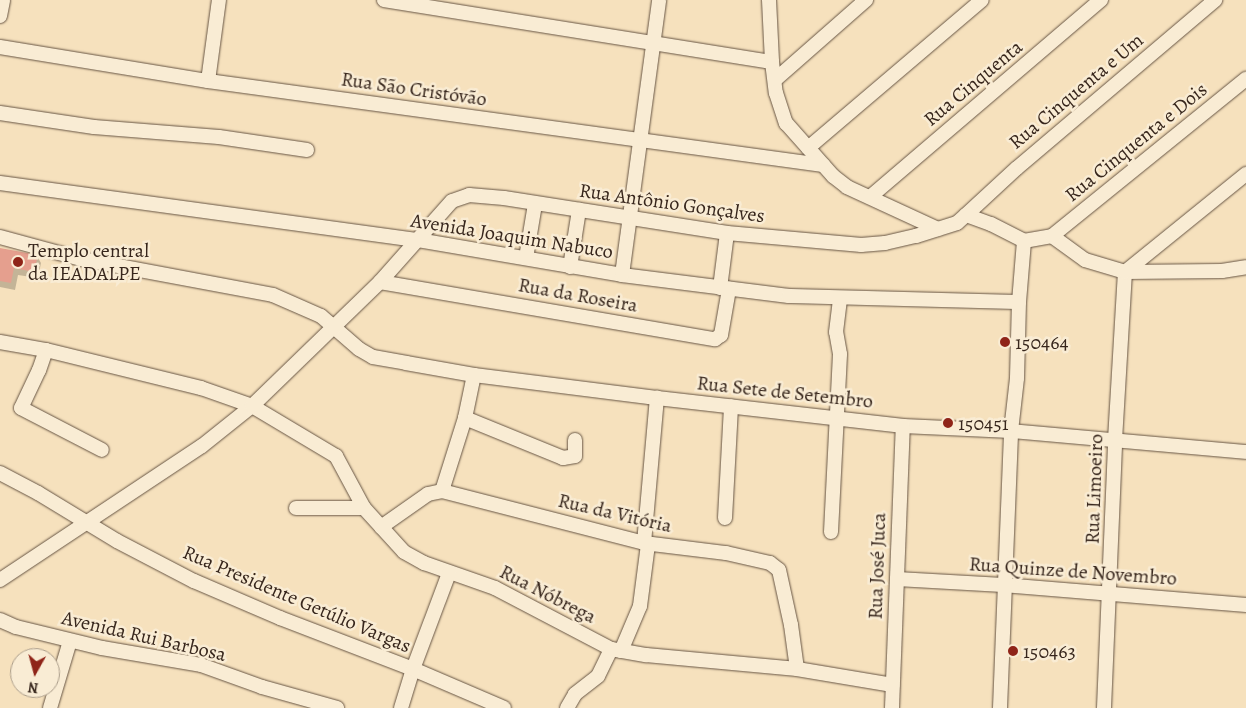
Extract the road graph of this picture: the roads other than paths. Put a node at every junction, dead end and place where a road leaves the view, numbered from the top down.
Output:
1 (3, 0) edge
2 (219, 0) edge
3 (384, 0) edge
4 (659, 0) edge
5 (769, 0) edge
6 (866, 0) edge
7 (982, 0) edge
8 (1102, 0) edge
9 (1215, 0) edge
10 (0, 16) edge
11 (654, 44) junction
12 (0, 47) edge
13 (772, 62) junction
14 (1246, 79) edge
15 (776, 80) junction
16 (208, 81) junction
17 (0, 113) edge
18 (641, 140) junction
19 (808, 148) junction
20 (307, 150) dead end
21 (823, 165) junction
22 (1246, 174) edge
23 (0, 183) edge
24 (870, 197) junction
25 (535, 204) junction
26 (579, 210) junction
27 (966, 215) junction
28 (630, 217) junction
29 (938, 229) junction
30 (727, 233) junction
31 (1052, 236) junction
32 (0, 237) edge
33 (418, 240) junction
34 (1024, 241) junction
35 (526, 258) junction
36 (570, 267) junction
37 (1246, 267) edge
38 (1125, 272) junction
39 (622, 275) junction
40 (380, 282) junction
41 (724, 288) junction
42 (840, 298) junction
43 (1019, 302) junction
44 (332, 327) junction
45 (0, 342) edge
46 (46, 350) junction
47 (474, 375) junction
48 (657, 398) junction
49 (252, 406) junction
50 (731, 406) junction
51 (465, 418) junction
52 (836, 418) junction
53 (903, 426) junction
54 (1011, 431) junction
55 (575, 440) dead end
56 (1115, 440) junction
57 (102, 450) dead end
58 (1246, 452) edge
59 (0, 473) edge
60 (442, 491) junction
61 (296, 508) dead end
62 (364, 508) junction
63 (725, 518) dead end
64 (85, 522) junction
65 (381, 527) junction
66 (831, 532) dead end
67 (646, 544) junction
68 (449, 573) junction
69 (897, 579) junction
70 (0, 580) edge
71 (1003, 585) junction
72 (1110, 593) junction
73 (1246, 605) edge
74 (0, 620) edge
75 (70, 641) junction
76 (616, 650) junction
77 (413, 669) junction
78 (797, 669) junction
79 (893, 685) junction
80 (50, 708) edge
81 (338, 708) edge
82 (401, 708) edge
83 (504, 708) edge
84 (567, 708) edge
85 (892, 708) edge
86 (1000, 708) edge
87 (1104, 708) edge

1 - 10 street
2 - 16 street
3 - 11 street
4 - 11 street
5 - 13 street
6 - 15 street
7 - 19 street
8 - 24 street, Rua Cinquenta
9 - 27 street, Rua Cinquenta e Um
11 - 13 street
11 - 18 street
12 - 16 street, Rua São Cristóvão
13 - 15 street
14 - 31 street, Rua Cinquenta e Dois
15 - 19 street
16 - 18 street, Rua São Cristóvão
17 - 20 street
18 - 21 street, Rua São Cristóvão
18 - 28 street
19 - 21 street
21 - 24 street
22 - 38 street
23 - 33 street, Avenida Joaquim Nabuco
24 - 29 street
25 - 26 street, Rua Antônio Gonçalves
25 - 33 street, Rua Antônio Gonçalves
25 - 35 street
26 - 28 street, Rua Antônio Gonçalves
26 - 36 street
27 - 29 street, Rua Cinquenta e Um
27 - 34 street
28 - 30 street, Rua Antônio Gonçalves
28 - 39 street
29 - 30 street, Rua Antônio Gonçalves
30 - 41 street, Rua da Roseira
31 - 34 street
31 - 38 street
32 - 44 street, Rua Sete de Setembro
33 - 35 street, Avenida Joaquim Nabuco
33 - 40 street, Rua Antônio Gonçalves
34 - 43 street
35 - 36 street, Avenida Joaquim Nabuco
36 - 39 street, Avenida Joaquim Nabuco
37 - 38 street
38 - 56 street, Rua Limoeiro
39 - 41 street, Avenida Joaquim Nabuco
40 - 41 street, Rua da Roseira
40 - 44 street, Rua Antônio Gonçalves
41 - 42 street, Avenida Joaquim Nabuco
42 - 43 street, Avenida Joaquim Nabuco
42 - 52 street
43 - 54 street
44 - 47 street, Rua Sete de Setembro
44 - 49 street, Rua Antônio Gonçalves
45 - 46 street, Rua Nóbrega
46 - 49 street, Rua Nóbrega
46 - 57 street
47 - 48 street, Rua Sete de Setembro
47 - 51 street
48 - 50 street, Rua Sete de Setembro
48 - 67 street
49 - 62 street, Rua Nóbrega
49 - 64 street, Rua Antônio Gonçalves
50 - 52 street, Rua Sete de Setembro
50 - 63 street
51 - 55 street
51 - 60 street
52 - 53 street, Rua Sete de Setembro
52 - 66 street
53 - 54 street, Rua Sete de Setembro
53 - 69 street, Rua José Juca
54 - 56 street, Rua Sete de Setembro
54 - 71 street
56 - 58 street, Rua Sete de Setembro
56 - 72 street, Rua Limoeiro
59 - 64 street, Rua Presidente Getúlio Vargas
60 - 65 street
60 - 67 street, Rua da Vitória
61 - 62 street
62 - 65 street, Rua Nóbrega
64 - 70 street, Rua Antônio Gonçalves
64 - 77 street, Rua Presidente Getúlio Vargas
65 - 68 street, Rua Nóbrega
67 - 76 street
67 - 78 street, Rua da Vitória
68 - 76 street, Rua Nóbrega
68 - 77 street
69 - 71 street, Rua Quinze de Novembro
69 - 79 street, Rua José Juca
71 - 72 street, Rua Quinze de Novembro
71 - 86 street
72 - 73 street, Rua Quinze de Novembro
72 - 87 street, Rua Limoeiro
74 - 75 street, Avenida Rui Barbosa
75 - 80 street
75 - 81 street, Avenida Rui Barbosa
76 - 78 street, Rua Nóbrega
76 - 84 street
77 - 82 street
77 - 83 street, Rua Presidente Getúlio Vargas
78 - 79 street, Rua Nóbrega
79 - 85 street, Rua José Juca

